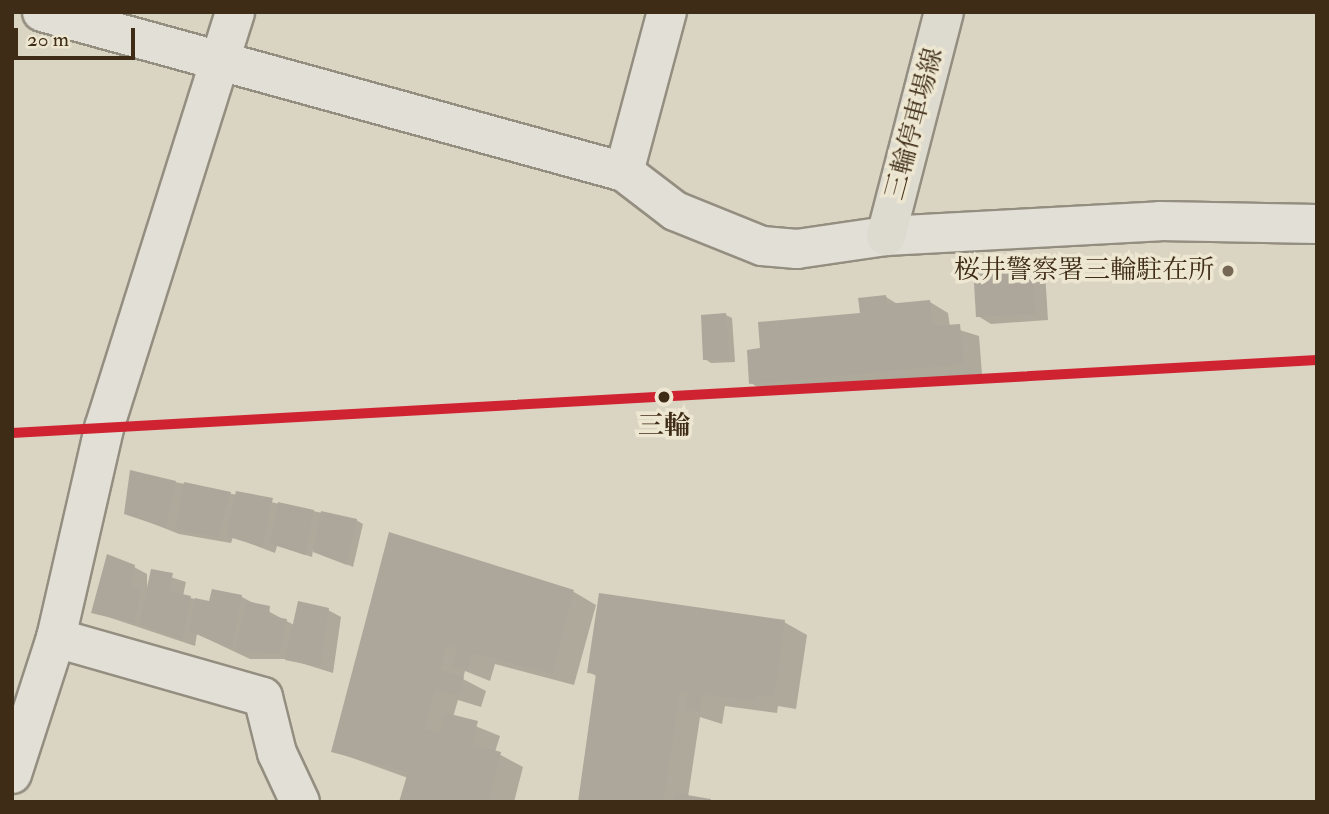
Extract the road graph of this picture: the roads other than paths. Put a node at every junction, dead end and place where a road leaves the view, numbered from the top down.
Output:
1 (42, 12) edge
2 (235, 12) edge
3 (667, 12) edge
4 (944, 12) edge
5 (221, 59) junction
6 (625, 172) junction
7 (1317, 224) edge
8 (886, 236) junction
9 (56, 638) junction
10 (12, 774) edge
11 (300, 802) edge

1 - 5 street
2 - 5 street
3 - 6 street
4 - 8 main road, 三輪停車場線
5 - 6 street
5 - 9 street
6 - 8 street
7 - 8 street
9 - 10 street
9 - 11 street

